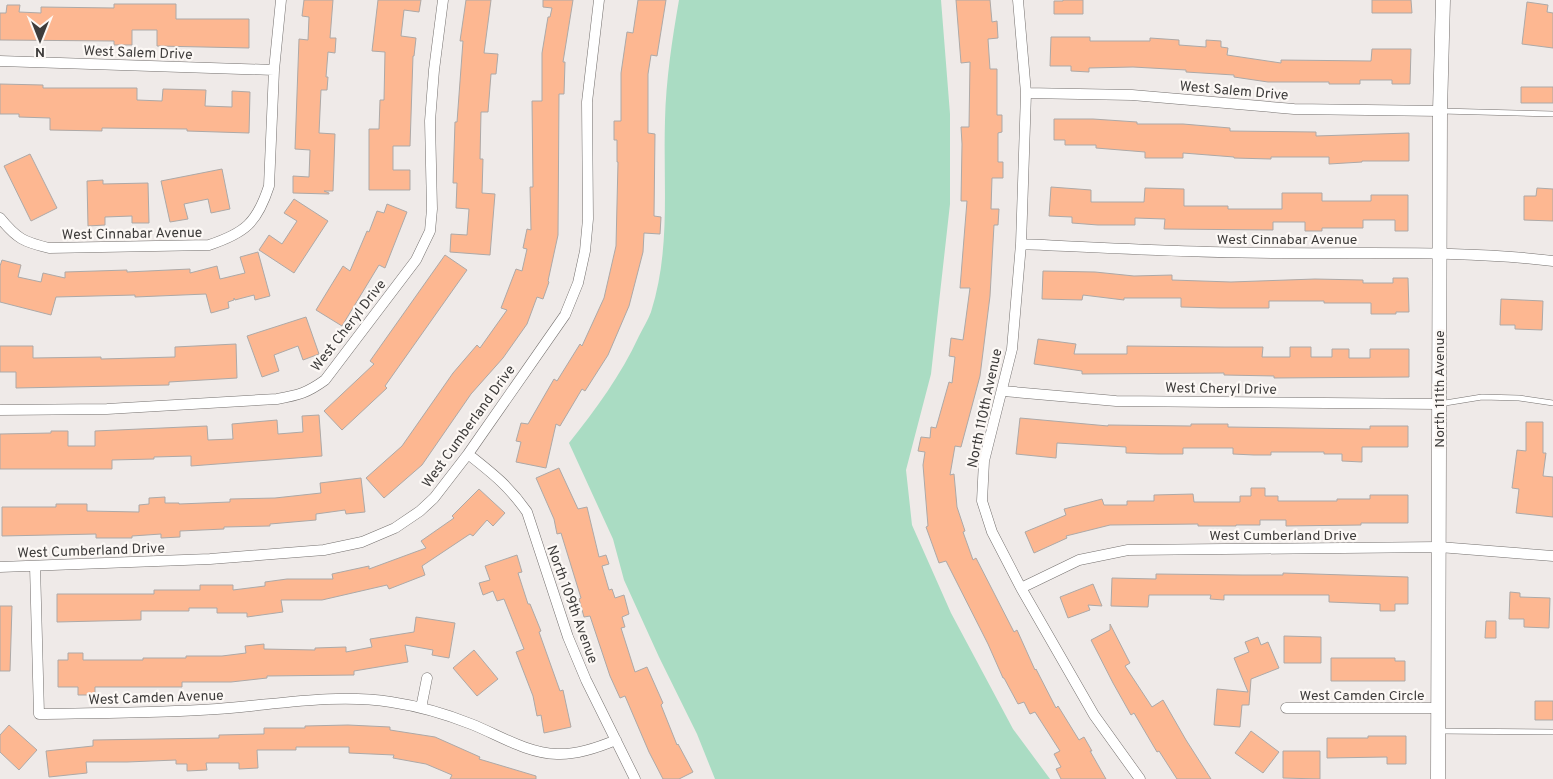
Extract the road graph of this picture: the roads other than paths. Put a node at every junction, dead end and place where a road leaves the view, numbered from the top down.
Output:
1 (281, 0) edge
2 (442, 0) edge
3 (599, 0) edge
4 (1018, 0) edge
5 (1442, 0) edge
6 (0, 61) edge
7 (274, 70) junction
8 (1026, 93) junction
9 (1440, 111) junction
10 (1553, 114) edge
11 (0, 218) edge
12 (1021, 244) junction
13 (1440, 254) junction
14 (1553, 261) edge
15 (1003, 391) junction
16 (1439, 404) junction
17 (1553, 404) edge
18 (0, 410) edge
19 (468, 454) junction
20 (1439, 547) junction
21 (1553, 556) edge
22 (35, 566) junction
23 (0, 567) edge
24 (1021, 588) junction
25 (427, 678) dead end
26 (421, 708) junction
27 (1286, 708) dead end
28 (1437, 708) junction
29 (1437, 731) junction
30 (1553, 732) edge
31 (616, 740) junction
32 (635, 779) edge
33 (1140, 779) edge
34 (1438, 779) edge

1 - 7 street, West Cinnabar Avenue
2 - 18 street, West Cheryl Drive
3 - 19 street, West Cumberland Drive
4 - 8 street, North 110th Avenue
5 - 9 street, North 111th Avenue
6 - 7 street, West Salem Drive
7 - 11 street, West Cinnabar Avenue
8 - 9 street, West Salem Drive
8 - 12 street, North 110th Avenue
9 - 10 lane
9 - 13 street, North 111th Avenue
12 - 13 street, West Cinnabar Avenue
12 - 15 street, North 110th Avenue
13 - 14 street, West Cinnabar Avenue
13 - 16 street, North 111th Avenue
15 - 16 street, West Cheryl Drive
15 - 24 street, North 110th Avenue
16 - 17 lane
16 - 20 street, North 111th Avenue
19 - 22 street, West Cumberland Drive
19 - 31 street, North 109th Avenue
20 - 21 street, West Cumberland Drive
20 - 24 street, West Cumberland Drive
20 - 28 street, North 111th Avenue
22 - 23 street, West Cumberland Drive
22 - 26 street, West Camden Avenue
24 - 33 street, North 110th Avenue
25 - 26 street
26 - 31 street, West Camden Avenue
27 - 28 street, West Camden Circle
28 - 29 street, North 111th Avenue
29 - 30 lane
29 - 34 street, North 111th Avenue
31 - 32 street, North 109th Avenue

